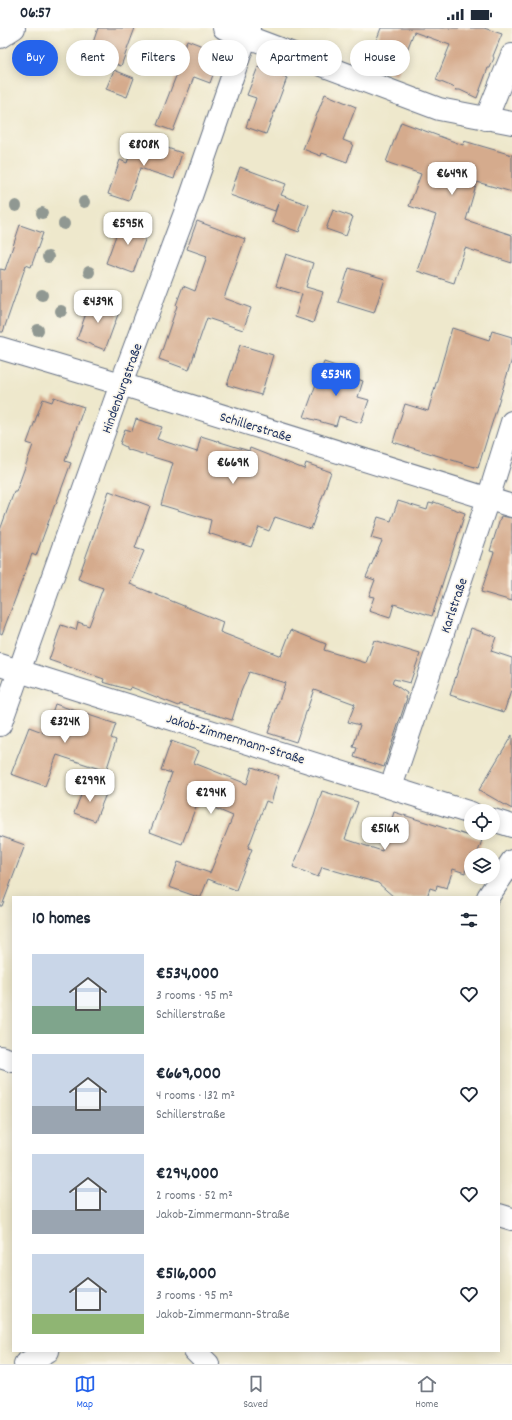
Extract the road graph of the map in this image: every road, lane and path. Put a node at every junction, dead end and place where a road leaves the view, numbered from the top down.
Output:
1 (14, 28) edge
2 (224, 28) edge
3 (248, 32) edge
4 (0, 36) edge
5 (512, 55) edge
6 (486, 118) junction
7 (512, 123) edge
8 (0, 348) edge
9 (122, 384) junction
10 (512, 422) edge
11 (488, 499) junction
12 (512, 506) edge
13 (10, 668) edge
14 (0, 725) edge
15 (392, 787) junction
16 (464, 811) edge
17 (500, 822) edge
18 (512, 826) edge
19 (512, 861) edge
20 (489, 896) edge
21 (0, 1057) edge
22 (12, 1061) edge
23 (500, 1215) edge
24 (512, 1219) edge
25 (46, 1352) edge
26 (196, 1352) edge
27 (25, 1364) edge
28 (208, 1364) edge

1 - 4 street
2 - 3 street
3 - 6 street
3 - 9 street, Hindenburgstraße
5 - 6 street
6 - 7 street
8 - 9 street, Schillerstraße
9 - 11 street, Schillerstraße
9 - 13 street, Hindenburgstraße
10 - 11 street, Karlstraße
11 - 12 street, Schillerstraße
11 - 15 street, Karlstraße
13 - 14 street, Hindenburgstraße
13 - 15 street, Jakob-Zimmermann-Straße
15 - 16 street, Jakob-Zimmermann-Straße
17 - 18 street
19 - 20 street
21 - 22 street
23 - 24 street
25 - 27 street
26 - 28 street

